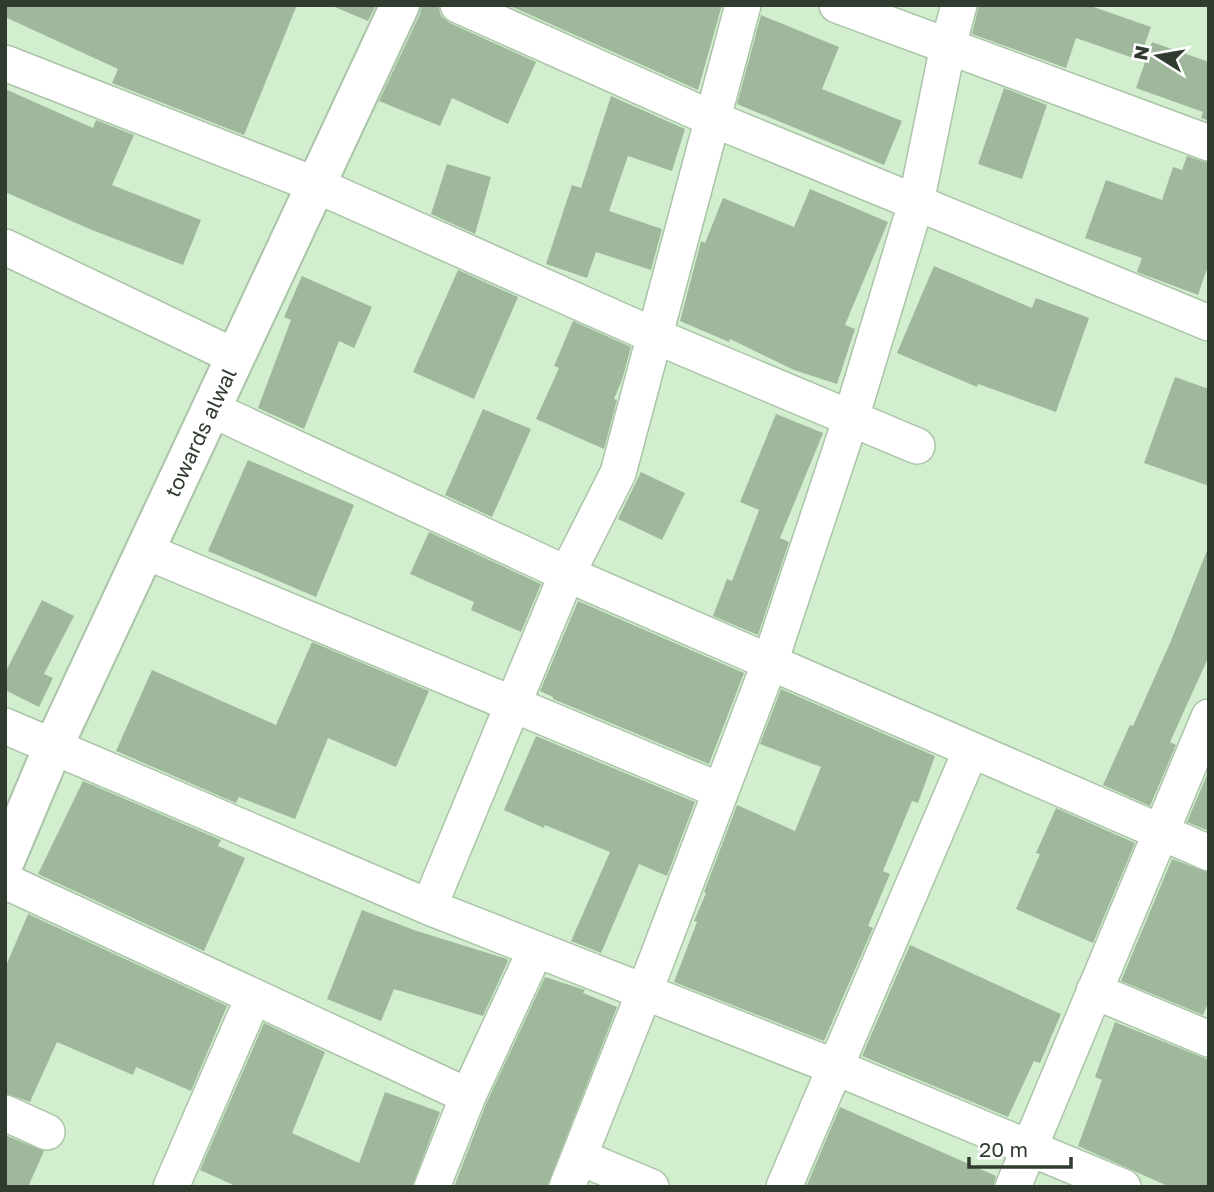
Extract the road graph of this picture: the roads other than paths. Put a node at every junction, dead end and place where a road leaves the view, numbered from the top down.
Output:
1 (400, 5) edge
2 (458, 5) edge
3 (743, 5) edge
4 (837, 5) edge
5 (959, 5) edge
6 (948, 46) junction
7 (5, 63) edge
8 (713, 119) junction
9 (1209, 144) edge
10 (316, 185) junction
11 (916, 202) junction
12 (5, 247) edge
13 (1209, 323) edge
14 (654, 336) junction
15 (236, 357) junction
16 (211, 409) junction
17 (851, 418) junction
18 (917, 446) dead end
19 (145, 551) junction
20 (567, 574) junction
21 (770, 662) junction
22 (513, 704) junction
23 (1209, 717) edge
24 (5, 726) edge
25 (53, 747) junction
26 (971, 751) junction
27 (721, 790) junction
28 (1160, 833) junction
29 (1209, 853) edge
30 (5, 860) edge
31 (5, 881) edge
32 (429, 906) junction
33 (536, 950) junction
34 (1094, 991) junction
35 (644, 993) junction
36 (253, 999) junction
37 (1209, 1039) edge
38 (835, 1068) junction
39 (468, 1096) junction
40 (5, 1114) edge
41 (47, 1132) dead end
42 (1029, 1148) junction
43 (573, 1172) edge
44 (178, 1185) edge
45 (432, 1187) edge
46 (651, 1187) edge
47 (784, 1187) edge
48 (1013, 1187) edge
49 (1123, 1187) edge

1 - 10 main road, towards alwal
2 - 8 street
3 - 8 street
4 - 6 street
5 - 6 street
6 - 9 street
6 - 11 street
7 - 10 street
8 - 11 street
8 - 14 street
10 - 14 street
10 - 15 main road, towards alwal
11 - 13 street
11 - 17 street
12 - 15 street
14 - 17 street
14 - 20 street
15 - 16 main road, towards alwal
16 - 19 main road, towards alwal
16 - 20 street
17 - 18 street
17 - 21 street
19 - 22 street
19 - 25 main road, towards alwal
20 - 21 street
20 - 22 street
21 - 26 street
21 - 27 street
22 - 27 street
22 - 32 street
23 - 28 street
24 - 25 street
25 - 30 main road, towards alwal
25 - 32 street
26 - 28 street
26 - 38 street
27 - 35 street
28 - 29 street
28 - 34 street
31 - 36 street
32 - 33 street
33 - 35 street
33 - 39 street
34 - 37 street
34 - 42 street
35 - 38 street
35 - 43 street
36 - 39 street
36 - 44 street
38 - 42 street
38 - 47 street
39 - 45 street
40 - 41 street
42 - 48 street
42 - 49 street
43 - 46 street

